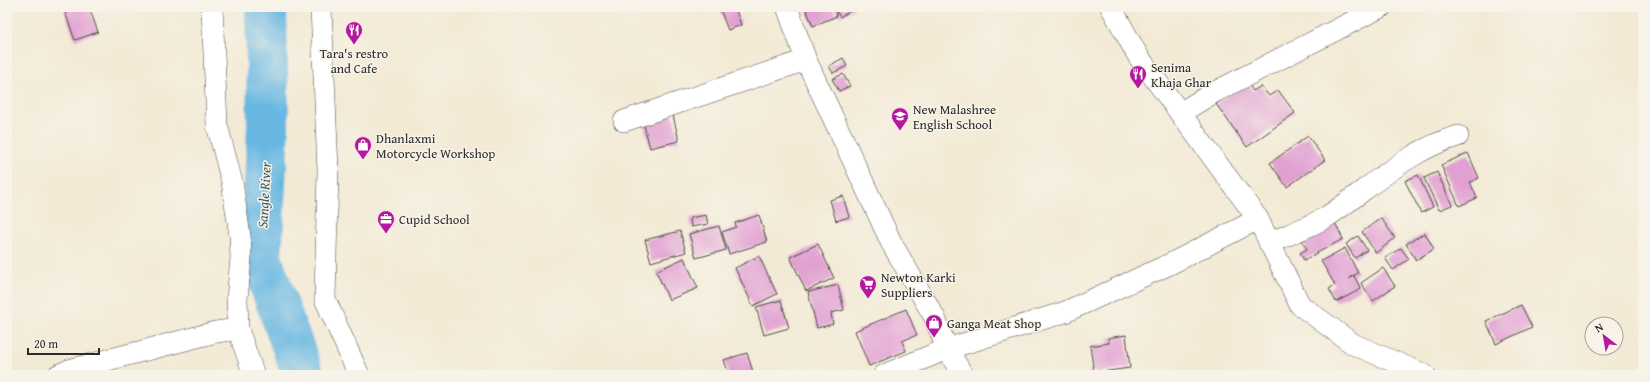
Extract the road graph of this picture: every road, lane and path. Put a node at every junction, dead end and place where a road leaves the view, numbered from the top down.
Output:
1 (212, 7) edge
2 (320, 7) edge
3 (787, 7) edge
4 (1111, 7) edge
5 (1371, 9) edge
6 (806, 60) junction
7 (1180, 113) junction
8 (624, 121) dead end
9 (1458, 136) dead end
10 (1258, 219) junction
11 (1269, 243) junction
12 (238, 329) junction
13 (947, 349) junction
14 (58, 375) edge
15 (254, 375) edge
16 (359, 375) edge
17 (884, 375) edge
18 (963, 375) edge
19 (1425, 375) edge

1 - 12 street
2 - 16 street
3 - 6 street
4 - 7 street
5 - 7 street
6 - 8 street
6 - 13 street
7 - 10 street
9 - 11 street
10 - 11 street
10 - 13 street
11 - 19 street
12 - 14 street
12 - 15 street
13 - 17 street
13 - 18 street

